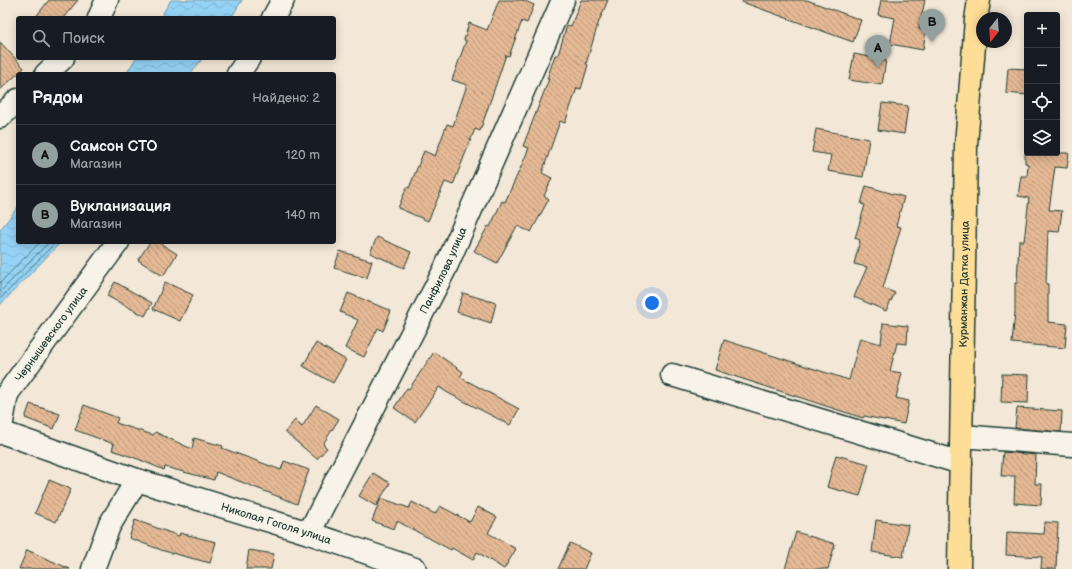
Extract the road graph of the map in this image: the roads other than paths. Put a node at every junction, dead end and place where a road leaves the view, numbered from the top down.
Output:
1 (107, 0) edge
2 (283, 0) edge
3 (563, 0) edge
4 (979, 0) edge
5 (100, 16) edge
6 (274, 16) edge
7 (61, 60) edge
8 (248, 60) edge
9 (48, 72) edge
10 (239, 72) edge
11 (16, 102) edge
12 (0, 117) edge
13 (117, 244) edge
14 (672, 375) dead end
15 (0, 432) edge
16 (962, 436) junction
17 (1072, 445) edge
18 (961, 463) junction
19 (137, 480) junction
20 (309, 533) junction
21 (93, 569) edge
22 (415, 569) edge
23 (959, 569) edge

1 - 5 street
2 - 6 street
3 - 20 street, Панфилова улица
4 - 16 main road, Курманжан Датка улица
7 - 9 street
8 - 10 street
11 - 12 street
13 - 15 street, Чернышевского улица
14 - 18 street
15 - 19 street, Николая Гоголя улица
16 - 17 street
16 - 18 main road, Курманжан Датка улица
18 - 23 main road, Курманжан Датка улица
19 - 20 street, Николая Гоголя улица
19 - 21 street
20 - 22 street, Николая Гоголя улица

